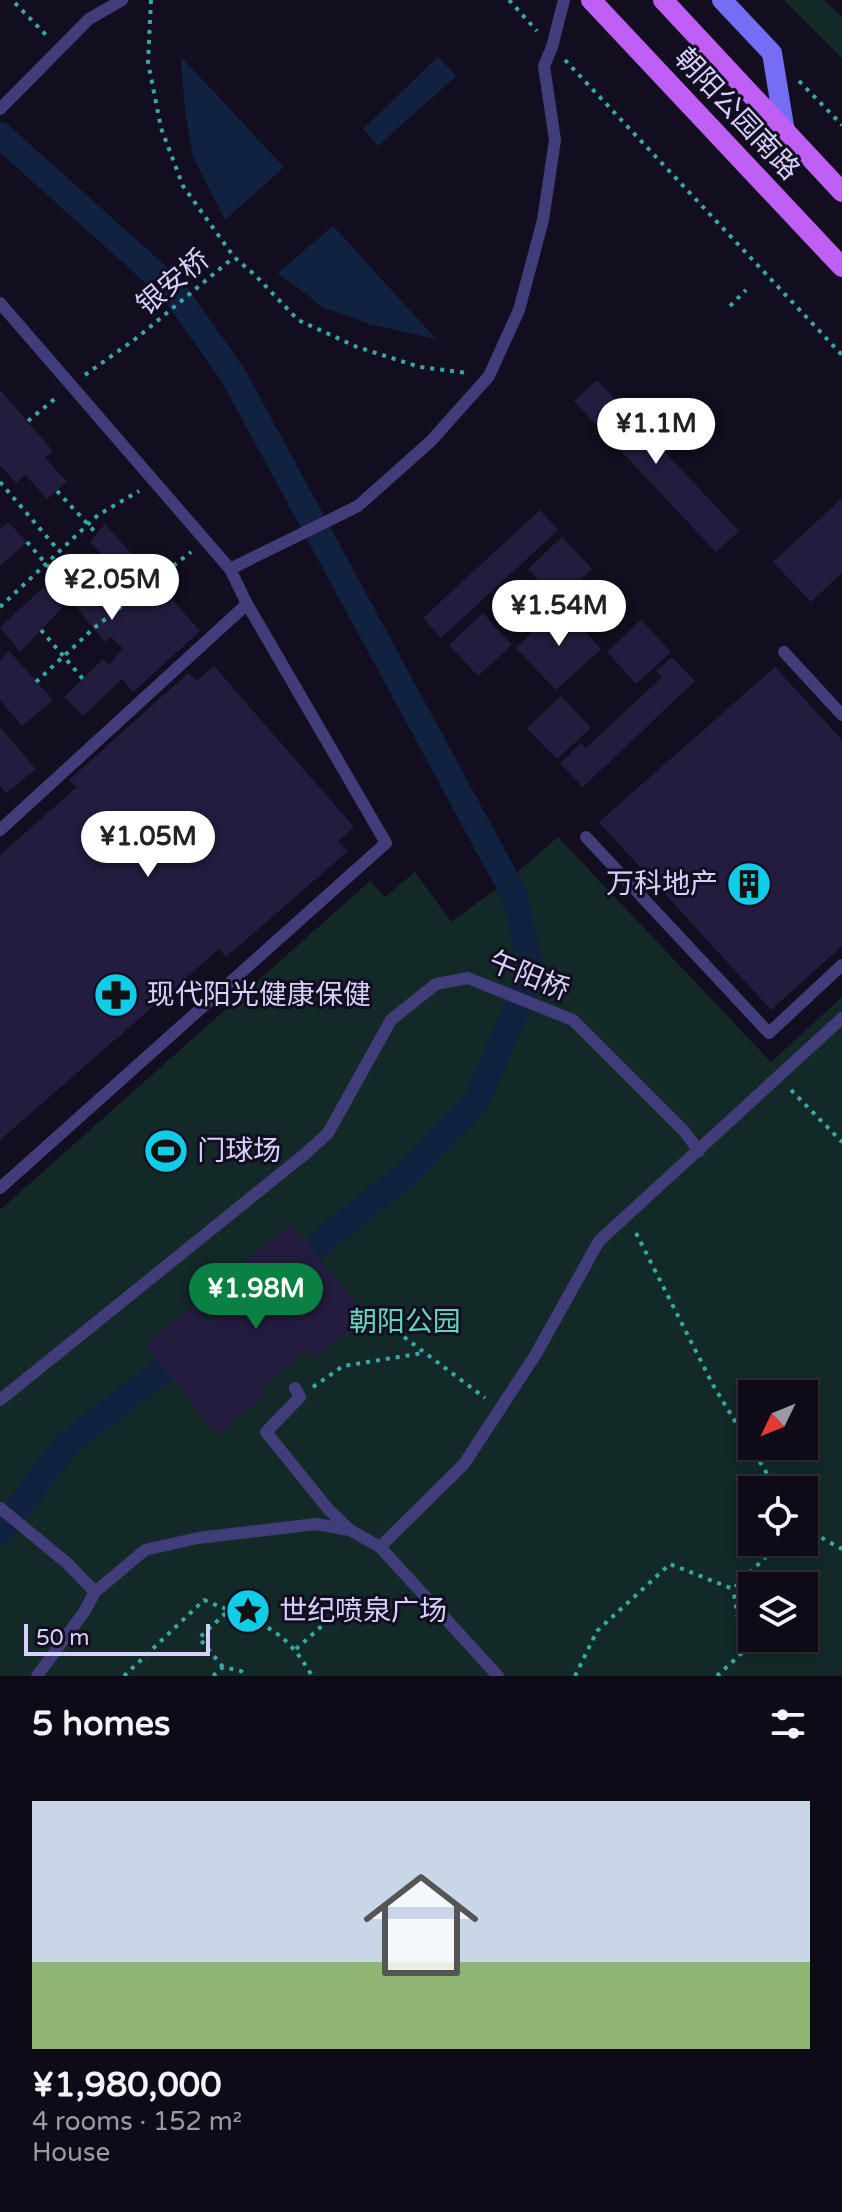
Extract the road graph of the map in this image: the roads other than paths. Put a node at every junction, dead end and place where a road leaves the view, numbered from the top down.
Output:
1 (122, 0) edge
2 (564, 0) edge
3 (591, 0) edge
4 (663, 0) edge
5 (722, 0) edge
6 (0, 109) edge
7 (785, 132) junction
8 (842, 192) edge
9 (842, 267) edge
10 (0, 303) edge
11 (230, 569) junction
12 (247, 604) junction
13 (784, 652) dead end
14 (842, 715) edge
15 (0, 830) edge
16 (586, 837) dead end
17 (842, 965) edge
18 (842, 1018) edge
19 (699, 1151) junction
20 (0, 1188) edge
21 (298, 1392) road end
22 (0, 1400) edge
23 (0, 1508) edge
24 (350, 1530) junction
25 (380, 1547) junction
26 (95, 1592) junction
27 (37, 1676) edge
28 (498, 1676) edge

1 - 6 lane
2 - 11 lane
3 - 9 main road, 朝阳公园南路
4 - 7 main road, 朝阳公园南路
5 - 7 street, 朝阳公园南路
7 - 8 main road, 朝阳公园南路
10 - 11 lane
11 - 12 lane
12 - 15 lane
12 - 20 lane
13 - 14 lane
16 - 17 lane
18 - 19 lane
19 - 22 lane, 午阳桥
19 - 25 lane
21 - 24 lane
23 - 26 lane
24 - 25 lane
24 - 26 lane
25 - 28 lane
26 - 27 lane

